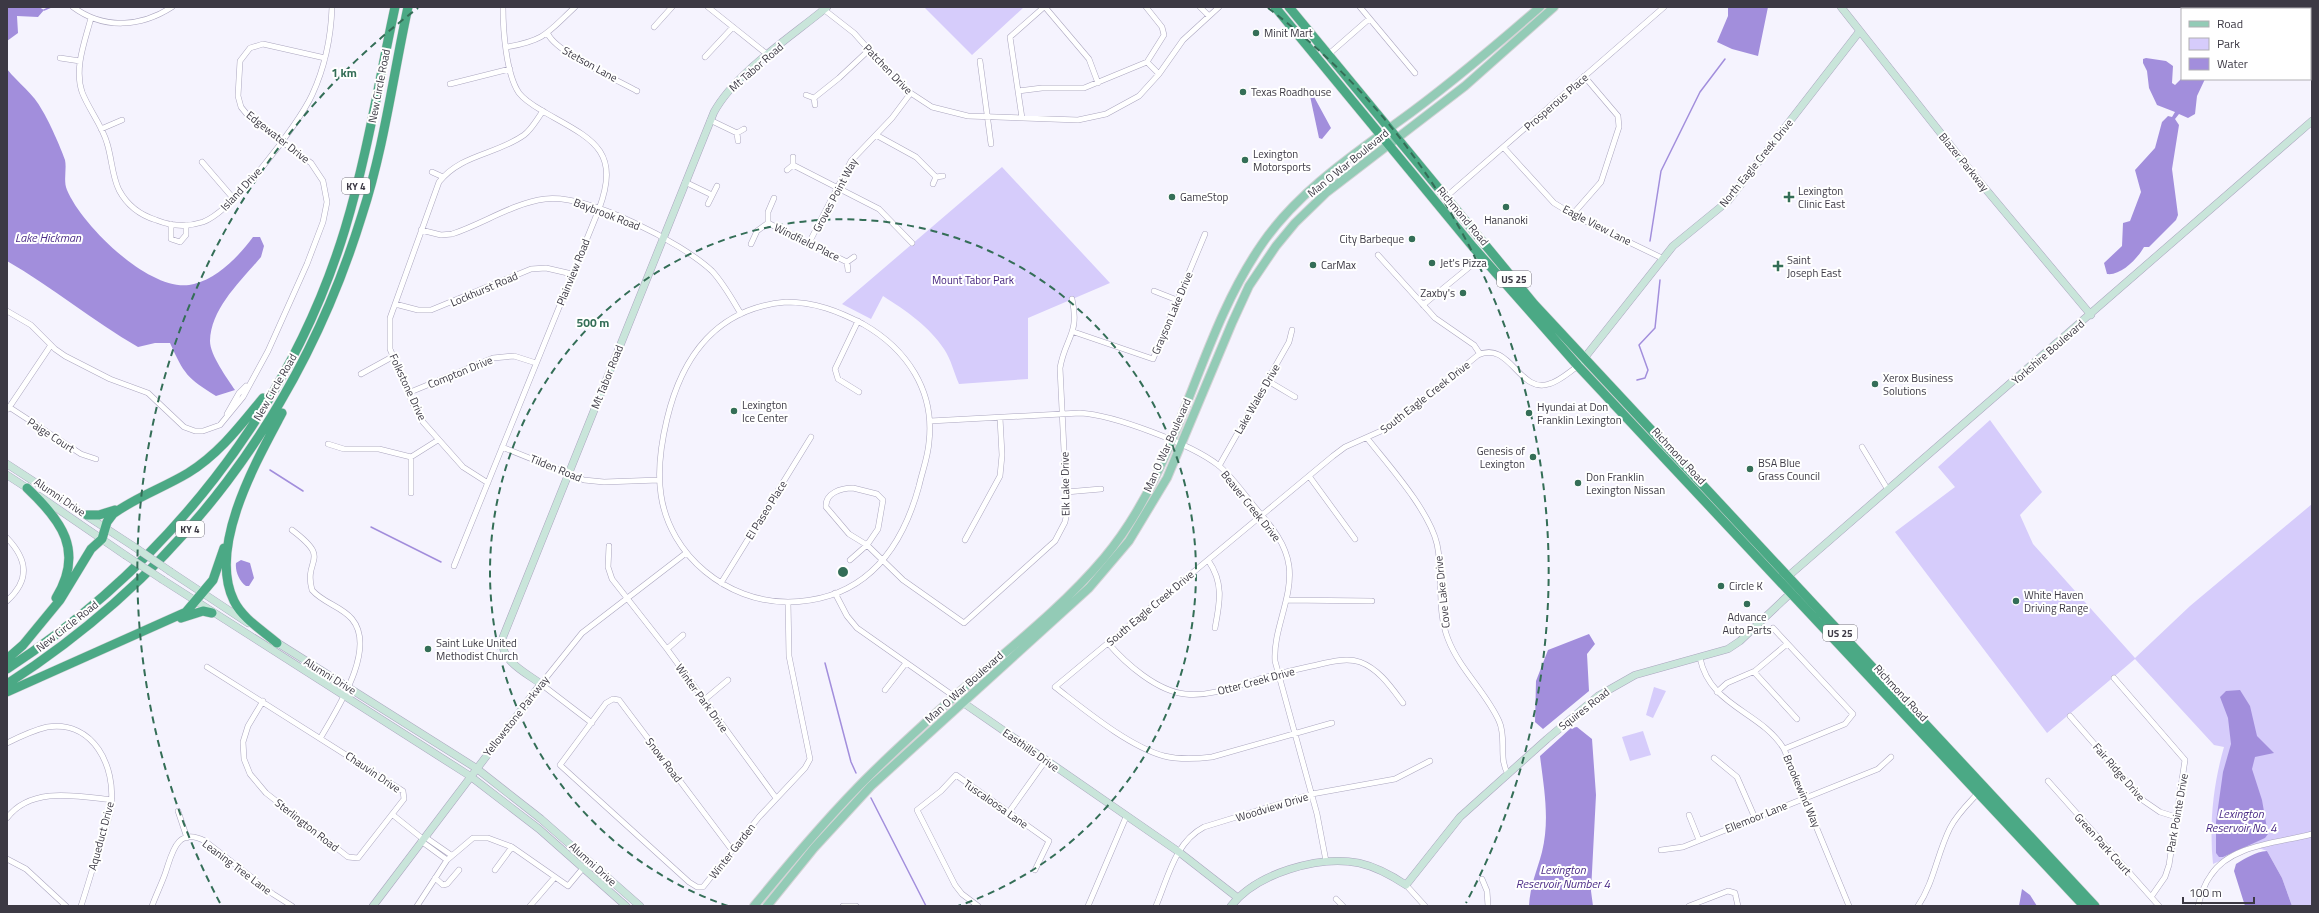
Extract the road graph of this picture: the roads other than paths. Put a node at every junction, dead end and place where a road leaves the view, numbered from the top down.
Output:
1 (73, 7) edge
2 (172, 7) edge
3 (332, 7) edge
4 (395, 7) edge
5 (408, 7) edge
6 (503, 7) edge
7 (575, 7) edge
8 (672, 7) edge
9 (708, 7) edge
10 (1044, 7) edge
11 (1146, 7) edge
12 (1200, 7) edge
13 (1219, 7) edge
14 (1275, 7) edge
15 (1289, 7) edge
16 (1360, 7) edge
17 (1540, 7) edge
18 (1554, 7) edge
19 (1664, 7) edge
20 (1841, 7) edge
21 (824, 8) edge
22 (1209, 16) junction
23 (90, 18) junction
24 (1369, 18) junction
25 (654, 27) dead end
26 (733, 27) junction
27 (1859, 32) junction
28 (548, 34) junction
29 (506, 47) junction
30 (870, 50) junction
31 (1328, 54) junction
32 (768, 55) junction
33 (705, 57) dead end
34 (60, 58) dead end
35 (325, 58) junction
36 (80, 61) junction
37 (980, 61) dead end
38 (1147, 62) junction
39 (510, 69) junction
40 (1415, 73) dead end
41 (1159, 74) junction
42 (1584, 76) junction
43 (1098, 83) junction
44 (450, 84) dead end
45 (637, 90) dead end
46 (1018, 91) junction
47 (806, 94) dead end
48 (910, 94) junction
49 (814, 98) junction
50 (815, 105) dead end
51 (542, 111) junction
52 (988, 117) junction
53 (1022, 118) junction
54 (122, 120) dead end
55 (710, 120) junction
56 (2312, 121) edge
57 (1390, 128) junction
58 (101, 129) junction
59 (744, 129) dead end
60 (738, 133) junction
61 (876, 135) junction
62 (1380, 135) junction
63 (1398, 137) junction
64 (738, 141) dead end
65 (283, 142) junction
66 (991, 144) dead end
67 (1388, 145) junction
68 (1504, 148) junction
69 (793, 157) dead end
70 (202, 162) dead end
71 (793, 165) junction
72 (786, 170) dead end
73 (432, 172) dead end
74 (943, 176) dead end
75 (443, 177) junction
76 (936, 177) junction
77 (686, 182) junction
78 (933, 184) dead end
79 (717, 186) dead end
80 (837, 187) junction
81 (712, 195) junction
82 (1446, 196) junction
83 (234, 198) junction
84 (774, 198) dead end
85 (708, 204) dead end
86 (599, 209) junction
87 (1574, 214) junction
88 (768, 222) junction
89 (170, 224) junction
90 (186, 225) junction
91 (421, 230) junction
92 (1205, 234) dead end
93 (665, 237) junction
94 (809, 243) junction
95 (912, 243) dead end
96 (751, 244) dead end
97 (1473, 247) junction
98 (1378, 255) dead end
99 (854, 257) dead end
100 (1664, 259) junction
101 (847, 262) junction
102 (1487, 263) junction
103 (1473, 264) junction
104 (848, 270) dead end
105 (572, 274) junction
106 (1154, 291) dead end
107 (1072, 299) dead end
108 (1177, 300) junction
109 (395, 304) junction
110 (1423, 305) junction
111 (7, 311) edge
112 (741, 314) junction
113 (2091, 315) junction
114 (858, 321) junction
115 (320, 328) junction
116 (1292, 330) dead end
117 (1074, 332) junction
118 (51, 345) junction
119 (1480, 354) junction
120 (392, 357) junction
121 (291, 358) junction
122 (1581, 362) junction
123 (536, 363) junction
124 (361, 374) dead end
125 (1268, 381) junction
126 (859, 392) dead end
127 (408, 393) junction
128 (1295, 397) dead end
129 (8, 409) edge
130 (1063, 414) junction
131 (1000, 418) junction
132 (930, 421) junction
133 (811, 437) dead end
134 (1368, 438) junction
135 (438, 440) junction
136 (1172, 441) junction
137 (328, 444) dead end
138 (1181, 445) junction
139 (502, 447) junction
140 (1862, 447) dead end
141 (411, 457) junction
142 (96, 459) dead end
143 (7, 464) edge
144 (1219, 466) junction
145 (568, 474) junction
146 (7, 475) edge
147 (1309, 476) junction
148 (659, 480) junction
149 (488, 483) junction
150 (27, 488) junction
151 (1101, 489) dead end
152 (1888, 490) junction
153 (410, 492) dead end
154 (1066, 492) junction
155 (129, 504) junction
156 (235, 514) junction
157 (1261, 515) junction
158 (87, 516) junction
159 (105, 527) junction
160 (292, 530) dead end
161 (7, 538) edge
162 (102, 539) junction
163 (1355, 539) dead end
164 (965, 540) dead end
165 (609, 546) dead end
166 (867, 546) junction
167 (686, 553) junction
168 (850, 560) dead end
169 (1208, 560) junction
170 (883, 561) junction
171 (454, 566) dead end
172 (1785, 580) junction
173 (721, 583) junction
174 (1794, 590) junction
175 (201, 592) junction
176 (835, 593) junction
177 (627, 598) junction
178 (1286, 600) junction
179 (7, 601) edge
180 (1372, 601) dead end
181 (195, 602) junction
182 (788, 602) junction
183 (212, 613) junction
184 (160, 625) junction
185 (1215, 628) dead end
186 (1773, 628) dead end
187 (683, 635) dead end
188 (277, 643) junction
189 (1108, 643) junction
190 (1787, 644) junction
191 (666, 649) junction
192 (7, 658) edge
193 (1700, 658) junction
194 (906, 663) junction
195 (207, 667) dead end
196 (7, 669) edge
197 (1754, 672) junction
198 (1278, 674) junction
199 (2114, 678) dead end
200 (728, 680) dead end
201 (7, 684) edge
202 (541, 684) junction
203 (347, 687) junction
204 (885, 690) dead end
205 (7, 692) edge
206 (1717, 692) junction
207 (344, 696) junction
208 (955, 697) junction
209 (263, 701) junction
210 (703, 701) junction
211 (963, 703) junction
212 (1403, 703) dead end
213 (2070, 716) dead end
214 (1797, 719) dead end
215 (592, 723) junction
216 (1332, 723) dead end
217 (1295, 734) junction
218 (321, 737) junction
219 (7, 743) edge
220 (1784, 749) junction
221 (1891, 757) dead end
222 (1714, 758) dead end
223 (1046, 760) junction
224 (1430, 761) dead end
225 (476, 768) junction
226 (1508, 774) junction
227 (470, 776) junction
228 (2048, 781) dead end
229 (1982, 790) junction
230 (1312, 794) junction
231 (776, 798) junction
232 (1805, 798) junction
233 (112, 800) junction
234 (178, 811) dead end
235 (1009, 812) junction
236 (393, 815) junction
237 (1689, 815) dead end
238 (1126, 817) junction
239 (2176, 817) junction
240 (7, 818) edge
241 (1755, 818) junction
242 (2312, 834) edge
243 (187, 838) junction
244 (423, 839) junction
245 (1699, 840) junction
246 (512, 847) junction
247 (732, 850) junction
248 (1661, 850) dead end
249 (1179, 852) junction
250 (451, 855) junction
251 (7, 859) edge
252 (447, 860) junction
253 (589, 861) junction
254 (1326, 861) junction
255 (584, 868) junction
256 (459, 870) dead end
257 (495, 870) dead end
258 (1035, 870) dead end
259 (555, 877) junction
260 (435, 878) junction
261 (1482, 879) dead end
262 (1406, 885) junction
263 (2151, 897) junction
264 (1238, 898) junction
265 (1336, 899) dead end
266 (66, 906) edge
267 (81, 906) edge
268 (152, 906) edge
269 (292, 906) edge
270 (374, 906) edge
271 (417, 906) edge
272 (530, 906) edge
273 (626, 906) edge
274 (640, 906) edge
275 (754, 906) edge
276 (767, 906) edge
277 (843, 906) edge
278 (856, 906) edge
279 (978, 906) edge
280 (1088, 906) edge
281 (1156, 906) edge
282 (1232, 906) edge
283 (1343, 906) edge
284 (1425, 906) edge
285 (1488, 906) edge
286 (1689, 906) edge
287 (1738, 906) edge
288 (1849, 906) edge
289 (1918, 906) edge
290 (2084, 906) edge
291 (2096, 906) edge
292 (2159, 906) edge
293 (2198, 906) edge

1 - 23 street
2 - 23 street
3 - 35 street, Island Drive
4 - 121 highway, New Circle Road / KY 4
5 - 115 highway, New Circle Road / KY 4
6 - 29 street, Plainview Road
7 - 28 street
8 - 25 street
9 - 26 street
10 - 43 street
10 - 46 street
11 - 38 street
12 - 22 street
13 - 22 street, Patchen Drive
14 - 62 highway, Richmond Road / US 25
15 - 31 highway, Richmond Road / US 25
16 - 24 street
17 - 57 main road, Man O War Boulevard
18 - 63 main road, Man O War Boulevard
19 - 42 street, Prosperous Place
20 - 27 street, Blazer Parkway
21 - 30 street, Patchen Drive
21 - 32 street, Mt Tabor Road
22 - 41 street, Patchen Drive
23 - 36 street, Island Drive
24 - 31 street
24 - 40 street
26 - 32 street
26 - 33 street
27 - 100 street, North Eagle Creek Drive
27 - 113 street, Blazer Parkway
28 - 29 street
28 - 45 street, Stetson Lane
29 - 39 street, Plainview Road
30 - 48 street, Patchen Drive
30 - 49 street
31 - 57 highway, Richmond Road / US 25
32 - 55 street, Mt Tabor Road
34 - 36 street
35 - 65 street, Island Drive
35 - 65 street, Edgewater Drive
36 - 58 street, Island Drive
37 - 52 street
38 - 41 street
38 - 43 street
39 - 44 street
39 - 51 street, Plainview Road
41 - 53 street, Patchen Drive
42 - 68 street, Prosperous Place
42 - 87 street
43 - 46 street
46 - 53 street
47 - 49 street
48 - 52 street, Patchen Drive
48 - 61 street, Groves Point Way
49 - 50 street
51 - 75 street, Folkstone Drive
51 - 86 street, Plainview Road
52 - 53 street, Patchen Drive
52 - 66 street
54 - 58 street
55 - 60 street
55 - 77 street, Mt Tabor Road
56 - 113 street, Yorkshire Boulevard
57 - 62 main road, Man O War Boulevard
57 - 63 highway, Richmond Road / US 25
58 - 89 street, Island Drive
59 - 60 street
60 - 64 street
61 - 76 street
61 - 80 street, Groves Point Way
62 - 67 highway, Richmond Road / US 25
62 - 136 main road, Man O War Boulevard
63 - 67 main road, Man O War Boulevard
63 - 82 highway, Richmond Road / US 25
65 - 83 street, Island Drive
65 - 118 street, Edgewater Drive
67 - 97 highway, Richmond Road / US 25
67 - 138 main road, Man O War Boulevard
68 - 82 street, Prosperous Place
68 - 87 street, Eagle View Lane
69 - 71 street
70 - 83 street
71 - 72 street
71 - 80 street
73 - 75 street
74 - 76 street
75 - 91 street, Folkstone Drive
76 - 78 street
77 - 81 street
77 - 93 street, Mt Tabor Road
79 - 81 street
80 - 94 street, Groves Point Way
80 - 95 street
81 - 85 street
82 - 122 highway, Richmond Road / US 25
83 - 90 street, Island Drive
84 - 88 street, Windfield Place
86 - 91 street, Baybrook Road
86 - 93 street, Baybrook Road
86 - 105 street, Plainview Road
87 - 100 street, Eagle View Lane
88 - 94 street, Windfield Place
88 - 96 street, Windfield Place
89 - 90 street, Island Drive
89 - 90 street
91 - 109 street, Folkstone Drive
92 - 108 street, Grayson Lake Drive
93 - 112 street, Baybrook Road
93 - 145 street, Mt Tabor Road
94 - 101 street, Windfield Place
97 - 102 highway, Richmond Road / US 25
97 - 103 street
98 - 110 street
99 - 101 street, Windfield Place
100 - 122 street, North Eagle Creek Drive
101 - 104 street, Windfield Place
102 - 103 street
102 - 122 highway, Richmond Road / US 25
103 - 110 street
105 - 109 street, Lockhurst Road
105 - 123 street, Plainview Road
106 - 108 street
107 - 117 street, Elk Lake Drive
108 - 117 street, Grayson Lake Drive
109 - 120 street, Folkstone Drive
110 - 119 street
111 - 118 street, Edgewater Drive
112 - 114 street
112 - 148 street
113 - 152 street, Yorkshire Boulevard
114 - 126 street
114 - 132 street
115 - 156 highway
115 - 201 highway, New Circle Road / KY 4
116 - 125 street, Lake Wales Drive
117 - 130 street, Elk Lake Drive
118 - 129 street
119 - 122 street, South Eagle Creek Drive
119 - 134 street, South Eagle Creek Drive
120 - 124 street
120 - 127 street, Folkstone Drive
121 - 155 highway
121 - 196 highway, New Circle Road / KY 4
122 - 172 highway, Richmond Road / US 25
123 - 127 street, Compton Drive
123 - 139 street, Plainview Road
125 - 128 street
125 - 144 street, Lake Wales Drive
127 - 135 street, Folkstone Drive
129 - 142 street, Paige Court
130 - 131 street, Beaver Creek Drive
130 - 136 street, Beaver Creek Drive
130 - 154 street, Elk Lake Drive
131 - 132 street, Beaver Creek Drive
131 - 164 street
132 - 170 street
133 - 173 street, El Paseo Place
134 - 147 street, South Eagle Creek Drive
134 - 226 street, Cove Lake Drive
135 - 141 street
135 - 149 street, Folkstone Drive
136 - 138 street, Beaver Creek Drive
136 - 208 main road, Man O War Boulevard
137 - 141 street
138 - 144 street, Beaver Creek Drive
138 - 211 main road, Man O War Boulevard
139 - 145 street, Tilden Road
139 - 149 street, Plainview Road
140 - 152 street
141 - 153 street
143 - 158 street, Alumni Drive
144 - 157 street, Beaver Creek Drive
145 - 148 street, Tilden Road
145 - 202 street, Mt Tabor Road
146 - 150 street, Alumni Drive
147 - 157 street, South Eagle Creek Drive
147 - 163 street
148 - 167 street
149 - 171 street, Plainview Road
150 - 162 street, Alumni Drive
150 - 192 highway
151 - 154 street
152 - 172 street, Yorkshire Boulevard
154 - 170 street, Elk Lake Drive
155 - 158 highway
155 - 159 highway
156 - 175 highway
156 - 188 highway
157 - 169 street, South Eagle Creek Drive
157 - 178 street, Beaver Creek Drive
158 - 159 street, Alumni Drive
159 - 162 highway
159 - 175 street, Alumni Drive, bridge
160 - 203 street
161 - 179 street
162 - 181 street, Alumni Drive, bridge
162 - 192 highway
165 - 177 street, Winter Park Drive
166 - 166 street
166 - 168 street
166 - 170 street
167 - 173 street
167 - 177 street, Yellowstone Parkway
169 - 185 street
169 - 189 street, South Eagle Creek Drive
170 - 176 street
172 - 174 highway, Richmond Road / US 25
173 - 182 street
174 - 193 street, Squires Road
174 - 229 highway, Richmond Road / US 25
175 - 181 highway
175 - 188 street, Alumni Drive
176 - 182 street
176 - 194 street, Easthills Drive
177 - 191 street, Winter Park Drive
177 - 202 street, Yellowstone Parkway
178 - 180 street
178 - 198 street, Beaver Creek Drive
181 - 183 street, Alumni Drive
181 - 184 highway
182 - 231 street, Winter Garden
183 - 184 highway
183 - 207 street, Alumni Drive
184 - 205 highway
186 - 190 street
187 - 191 street
188 - 203 street, Alumni Drive
189 - 198 street, Otter Creek Drive
189 - 217 street, South Eagle Creek Drive
190 - 197 street
190 - 220 street
191 - 210 street, Winter Park Drive
193 - 206 street, Brookewind Way
193 - 226 street, Squires Road
194 - 204 street
194 - 208 street, Easthills Drive
195 - 209 street, Chauvin Drive
197 - 206 street
197 - 214 street
198 - 212 street, Otter Creek Drive
198 - 217 street, Beaver Creek Drive
199 - 239 street, Park Pointe Drive
200 - 210 street
202 - 215 street
202 - 225 street, Yellowstone Parkway
203 - 207 street
203 - 225 street, Alumni Drive
206 - 220 street, Brookewind Way
207 - 218 street
207 - 227 street, Alumni Drive
208 - 211 street, Easthills Drive
208 - 275 main road, Man O War Boulevard
209 - 218 street, Chauvin Drive
209 - 236 street, Sterlington Road
210 - 231 street, Winter Park Drive
211 - 223 street, Easthills Drive
211 - 276 main road, Man O War Boulevard
213 - 239 street, Fair Ridge Drive
215 - 247 street, Snow Road
215 - 247 street, Winter Garden
216 - 217 street, South Eagle Creek Drive
217 - 230 street, Beaver Creek Drive
218 - 236 street, Chauvin Drive
219 - 233 street, Aqueduct Drive
220 - 232 street, Brookewind Way
221 - 232 street, Ellemoor Lane
222 - 241 street
223 - 235 street
223 - 238 street, Easthills Drive
224 - 230 street, Woodview Drive
225 - 227 street, Yellowstone Parkway
225 - 253 street, Alumni Drive
226 - 262 street, Squires Road
227 - 244 street, Yellowstone Parkway
227 - 255 street, Alumni Drive
228 - 263 street, Green Park Court
229 - 289 street
229 - 290 highway, Richmond Road / US 25
229 - 291 highway, Richmond Road / US 25
230 - 249 street, Woodview Drive
230 - 254 street, Beaver Creek Drive
231 - 247 street, Winter Garden
232 - 241 street, Ellemoor Lane
232 - 288 street, Brookewind Way
233 - 240 street
233 - 267 street, Aqueduct Drive
234 - 243 street
235 - 258 street, Tuscaloosa Lane
235 - 279 street, Tuscaloosa Lane
236 - 244 street
237 - 245 street
238 - 249 street, Easthills Drive
238 - 280 street
239 - 263 street, Park Pointe Drive
241 - 245 street, Ellemoor Lane
242 - 293 street
243 - 268 street, Leaning Tree Lane
243 - 269 street, Leaning Tree Lane
244 - 250 street
244 - 252 street
244 - 270 street, Yellowstone Parkway
245 - 248 street, Ellemoor Lane
246 - 250 street
246 - 257 street
246 - 259 street
249 - 264 street, Easthills Drive
249 - 281 street, Woodview Drive
250 - 252 street
251 - 266 street
252 - 260 street
253 - 255 street
253 - 274 street, Alumni Drive
254 - 262 street
254 - 264 street
255 - 259 street
255 - 273 street, Alumni Drive
256 - 260 street
259 - 272 street
260 - 271 street
261 - 285 street
262 - 284 street
263 - 292 street, Green Park Court
264 - 282 street
265 - 283 street
277 - 278 street
286 - 287 street

